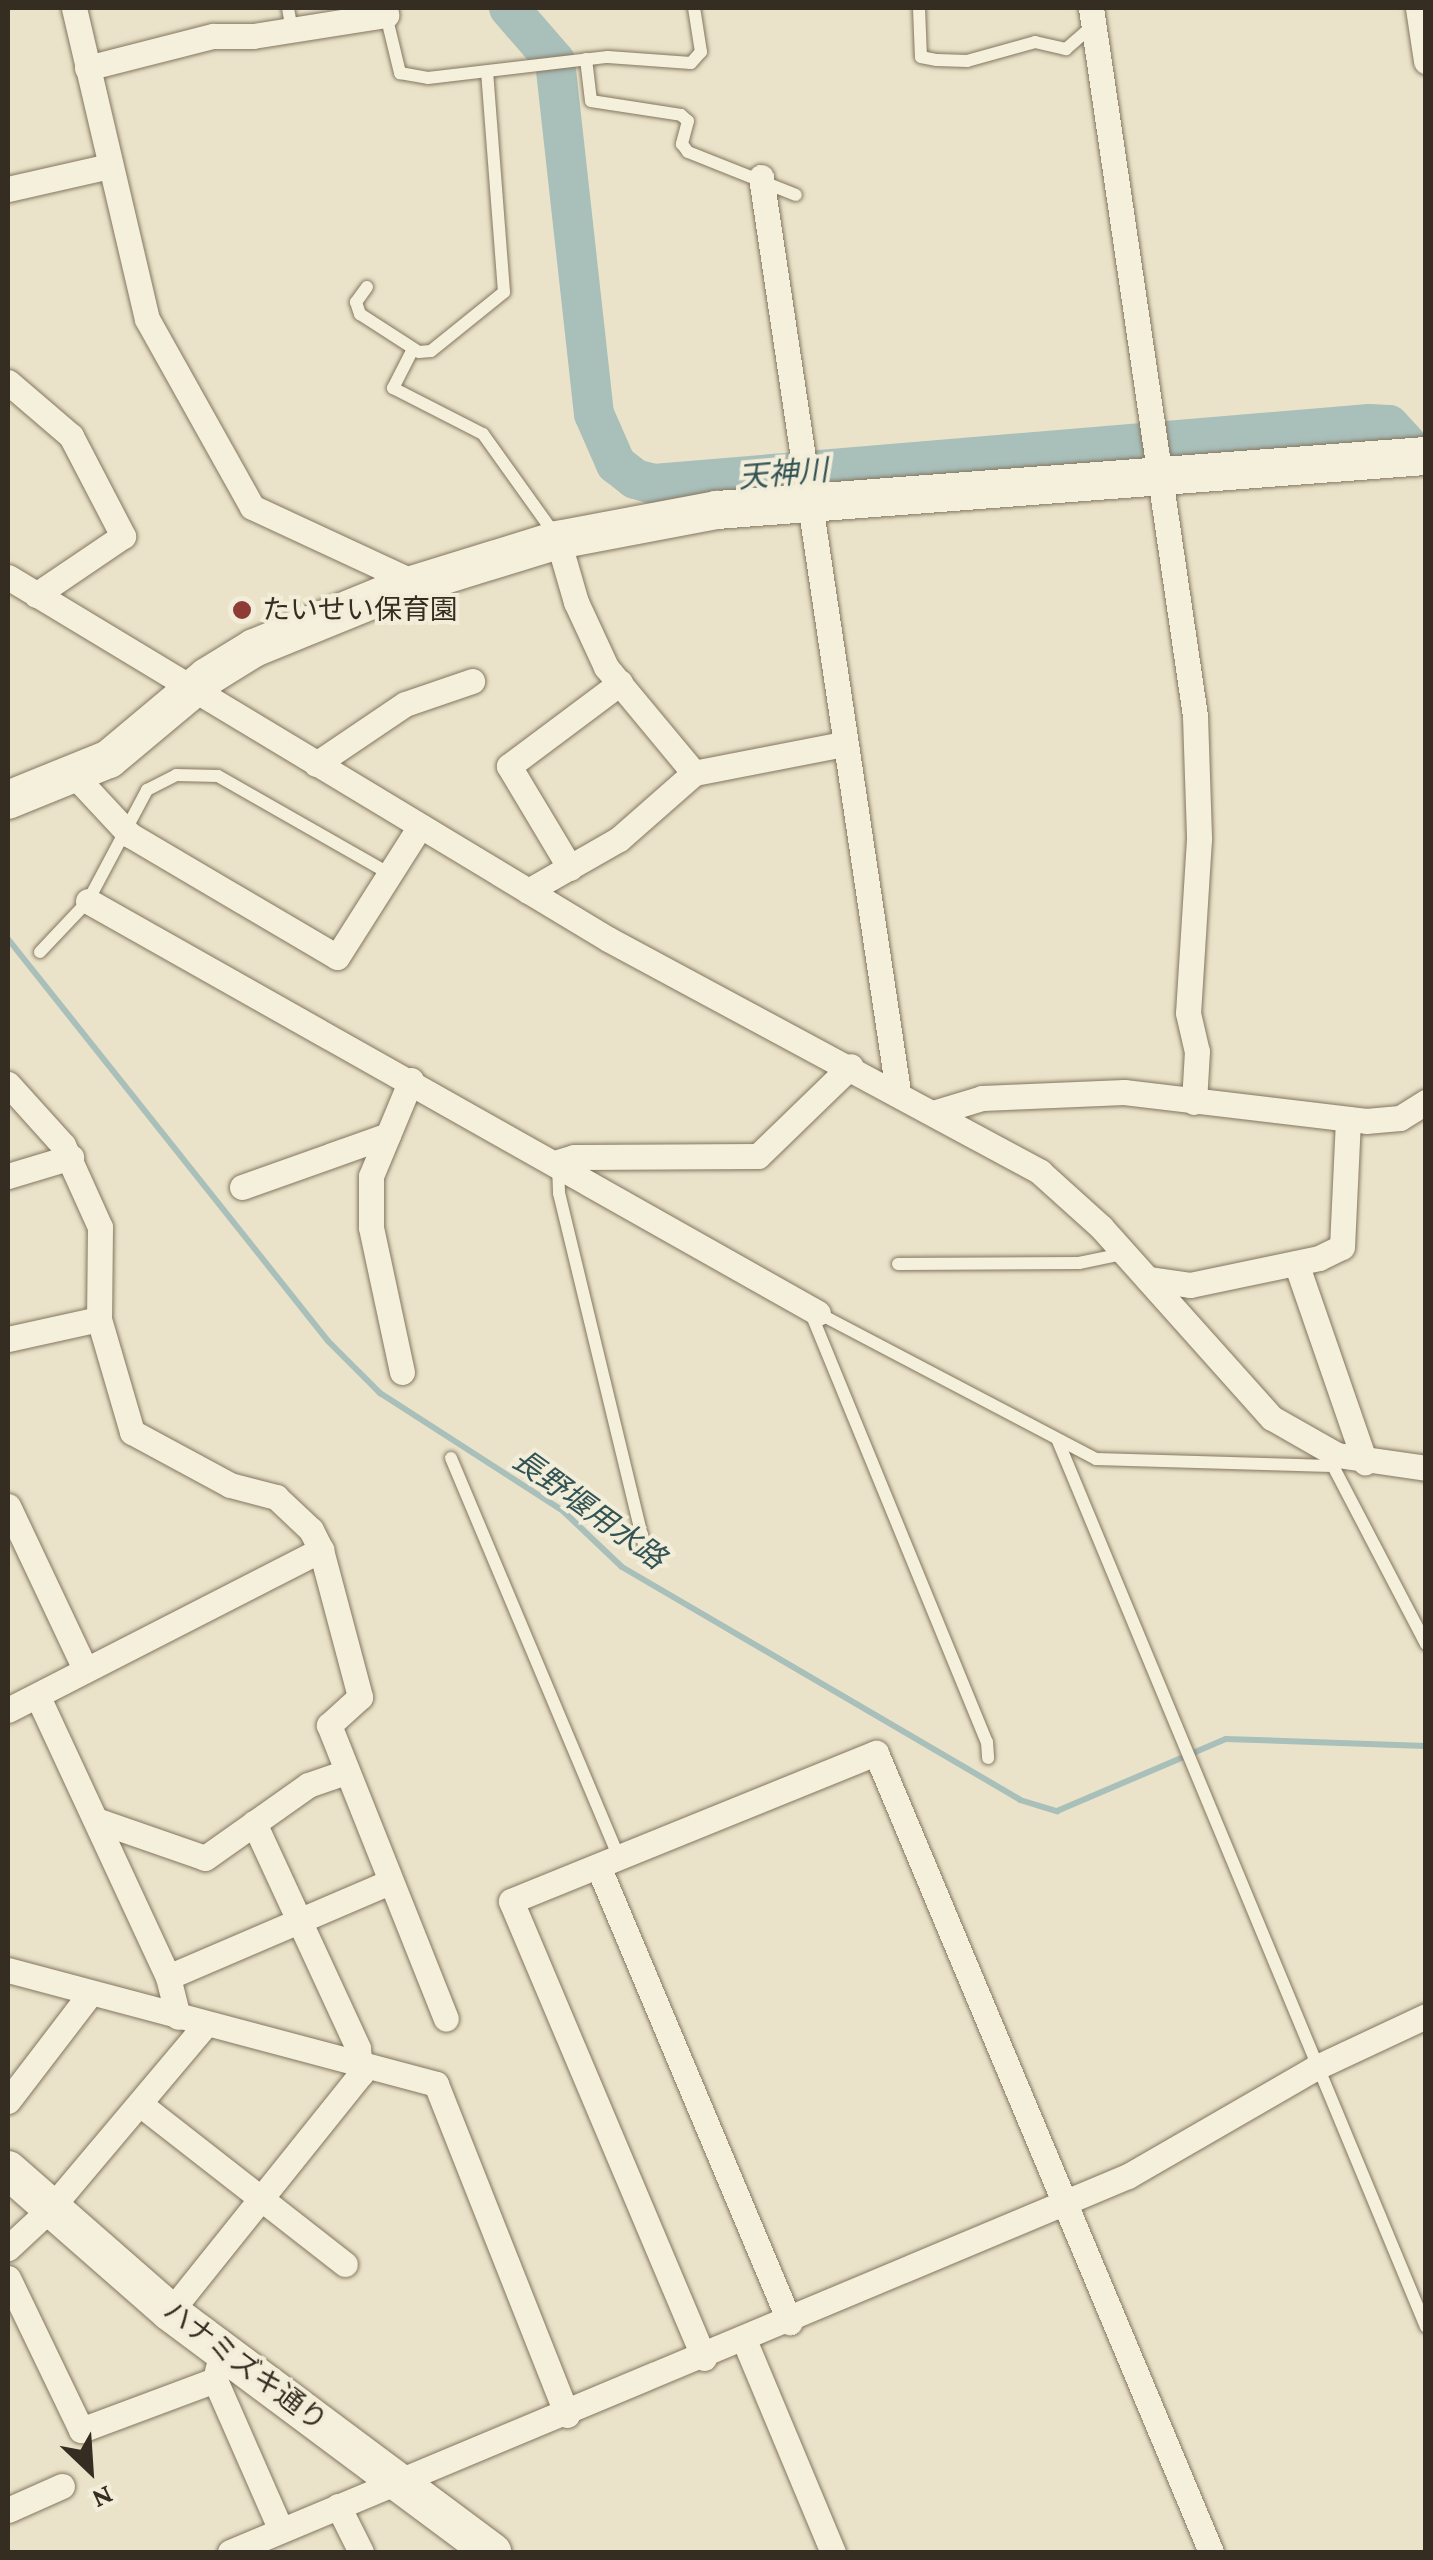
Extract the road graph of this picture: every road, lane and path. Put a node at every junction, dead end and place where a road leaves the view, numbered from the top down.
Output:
1 (74, 8) edge
2 (694, 8) edge
3 (919, 8) edge
4 (1418, 8) edge
5 (386, 11) edge
6 (1093, 16) edge
7 (290, 20) edge
8 (580, 60) junction
9 (1426, 60) edge
10 (87, 68) junction
11 (487, 73) junction
12 (108, 166) junction
13 (761, 178) junction
14 (8, 189) edge
15 (796, 195) dead end
16 (367, 287) dead end
17 (413, 349) junction
18 (8, 382) edge
19 (1426, 456) edge
20 (1159, 468) junction
21 (806, 498) junction
22 (558, 540) junction
23 (8, 577) edge
24 (416, 583) junction
25 (36, 595) junction
26 (472, 682) dead end
27 (620, 683) junction
28 (192, 690) junction
29 (844, 744) junction
30 (316, 764) junction
31 (694, 773) junction
32 (74, 775) junction
33 (8, 800) edge
34 (420, 826) junction
35 (121, 828) junction
36 (570, 868) junction
37 (390, 874) junction
38 (528, 891) junction
39 (88, 901) junction
40 (40, 952) dead end
41 (850, 1066) junction
42 (411, 1080) junction
43 (8, 1084) edge
44 (898, 1092) junction
45 (1194, 1102) junction
46 (1426, 1102) edge
47 (933, 1113) junction
48 (1348, 1119) junction
49 (388, 1135) junction
50 (70, 1157) junction
51 (558, 1162) junction
52 (8, 1176) edge
53 (242, 1187) dead end
54 (1124, 1254) junction
55 (1296, 1263) junction
56 (898, 1264) dead end
57 (1148, 1279) junction
58 (814, 1310) junction
59 (98, 1319) junction
60 (8, 1340) edge
61 (402, 1372) dead end
62 (1058, 1440) junction
63 (451, 1458) dead end
64 (1335, 1460) junction
65 (1365, 1462) junction
66 (1426, 1468) edge
67 (8, 1506) edge
68 (320, 1550) junction
69 (647, 1556) dead end
70 (1426, 1644) edge
71 (86, 1669) junction
72 (38, 1697) junction
73 (8, 1710) edge
74 (988, 1758) dead end
75 (346, 1772) junction
76 (96, 1820) junction
77 (254, 1822) junction
78 (609, 1861) junction
79 (390, 1882) junction
80 (299, 1920) junction
81 (8, 1970) edge
82 (168, 1978) junction
83 (88, 1995) junction
84 (1426, 2016) edge
85 (178, 2017) junction
86 (446, 2019) dead end
87 (205, 2025) junction
88 (362, 2064) junction
89 (1315, 2068) junction
90 (8, 2101) edge
91 (140, 2104) junction
92 (8, 2170) edge
93 (262, 2197) junction
94 (1066, 2204) junction
95 (51, 2208) junction
96 (8, 2248) edge
97 (346, 2264) dead end
98 (8, 2278) edge
99 (170, 2312) junction
100 (790, 2322) junction
101 (1426, 2326) edge
102 (745, 2342) junction
103 (704, 2358) junction
104 (218, 2366) junction
105 (567, 2415) junction
106 (398, 2478) junction
107 (62, 2486) dead end
108 (338, 2506) junction
109 (8, 2510) edge
110 (280, 2528) junction
111 (236, 2551) edge
112 (362, 2552) edge
113 (492, 2552) edge
114 (832, 2552) edge
115 (1211, 2552) edge

1 - 10 street
2 - 8 lane
3 - 6 lane
4 - 9 street
5 - 7 street
5 - 11 lane
6 - 20 street
7 - 10 street
8 - 11 lane
8 - 13 lane
10 - 12 street
11 - 17 lane
12 - 14 street
12 - 24 street
13 - 15 lane
13 - 21 street
16 - 17 lane
17 - 22 lane
18 - 25 street
19 - 20 street
20 - 21 street
20 - 45 street
21 - 22 street
21 - 29 street
22 - 24 street
22 - 27 street
23 - 25 street
24 - 28 street
25 - 28 street
26 - 30 street
27 - 31 street
27 - 36 street
28 - 30 street
28 - 32 street
29 - 31 street
29 - 44 street
30 - 34 street
31 - 36 street
32 - 33 street
32 - 35 street
34 - 37 street
34 - 38 street
35 - 37 lane
35 - 37 street
35 - 39 lane
36 - 38 street
38 - 41 street
39 - 40 lane
39 - 42 street
41 - 44 street
41 - 51 street
42 - 49 street
42 - 51 street
43 - 50 street
44 - 47 street
45 - 47 street
45 - 48 street
46 - 48 street
47 - 54 street
48 - 55 street
49 - 53 street
49 - 61 street
50 - 52 street
50 - 59 street
51 - 58 street
51 - 69 lane
54 - 56 lane
54 - 57 street
55 - 57 street
55 - 65 street
57 - 64 street
58 - 62 lane
58 - 74 lane
59 - 60 street
59 - 68 street
62 - 64 lane
62 - 89 lane
63 - 78 lane
64 - 65 street
64 - 70 lane
65 - 66 street
67 - 71 street
68 - 71 street
68 - 75 street
71 - 72 street
72 - 73 street
72 - 76 street
75 - 77 street
75 - 79 street
76 - 77 street
76 - 82 street
77 - 80 street
78 - 94 street
78 - 100 street
78 - 103 street
79 - 80 street
79 - 86 street
80 - 82 street
80 - 88 street
81 - 83 street
82 - 85 street
83 - 85 street
83 - 90 street
84 - 89 street
85 - 87 street
87 - 88 street
87 - 91 street
88 - 93 street
88 - 105 street
89 - 94 street
89 - 101 lane
91 - 93 street
91 - 95 street
92 - 95 street, ハナミズキ通り
93 - 97 street
93 - 99 street
94 - 100 street
94 - 115 street
95 - 96 street
95 - 99 street, ハナミズキ通り
98 - 104 street
99 - 104 street, ハナミズキ通り
100 - 102 street
102 - 103 street
102 - 114 street
103 - 105 street
104 - 106 street, ハナミズキ通り
104 - 110 street
105 - 106 street
106 - 108 street
106 - 113 street, ハナミズキ通り
107 - 109 street
108 - 110 street
108 - 112 street
110 - 111 street

